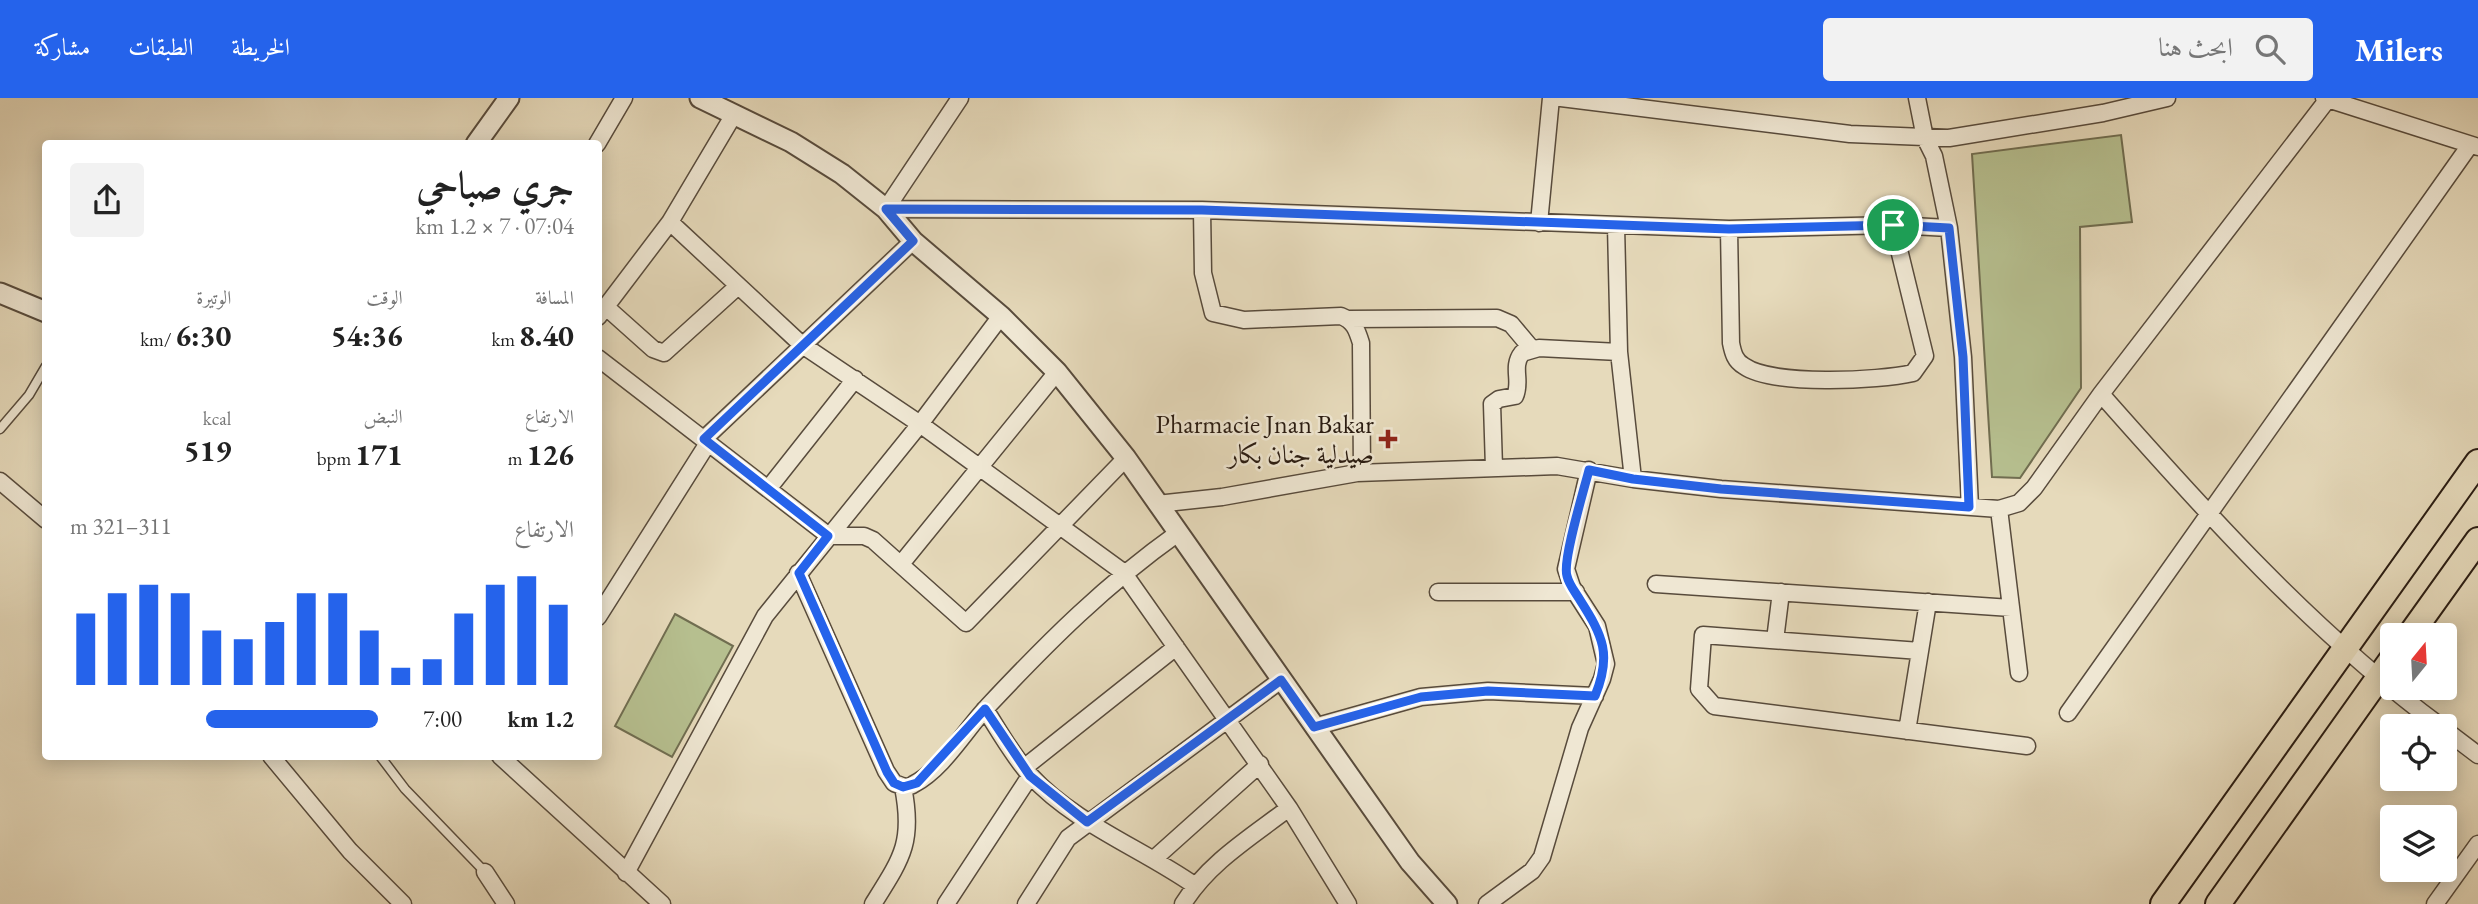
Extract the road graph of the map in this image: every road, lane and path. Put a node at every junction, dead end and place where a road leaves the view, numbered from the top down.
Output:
1 (509, 98) edge
2 (624, 98) edge
3 (700, 98) edge
4 (960, 98) edge
5 (1551, 98) edge
6 (1561, 98) edge
7 (1916, 98) edge
8 (2167, 98) edge
9 (2326, 98) edge
10 (733, 116) junction
11 (1925, 138) junction
12 (479, 140) edge
13 (599, 140) edge
14 (2474, 146) edge
15 (886, 209) junction
16 (1202, 210) junction
17 (670, 222) junction
18 (1539, 223) junction
19 (1893, 225) junction
20 (1616, 226) junction
21 (1949, 228) junction
22 (1729, 229) junction
23 (913, 241) junction
24 (738, 286) junction
25 (0, 293) edge
26 (42, 310) edge
27 (602, 312) edge
28 (1001, 316) junction
29 (1349, 319) junction
30 (801, 344) junction
31 (1532, 349) junction
32 (1619, 352) junction
33 (602, 361) edge
34 (1057, 372) junction
35 (42, 373) edge
36 (855, 379) junction
37 (2101, 394) junction
38 (920, 424) junction
39 (0, 429) edge
40 (706, 441) junction
41 (1126, 458) junction
42 (2478, 462) edge
43 (1494, 468) junction
44 (980, 469) junction
45 (1589, 470) junction
46 (1362, 473) junction
47 (1633, 479) junction
48 (0, 481) edge
49 (768, 489) junction
50 (1157, 504) junction
51 (1969, 507) junction
52 (1999, 509) junction
53 (2207, 514) junction
54 (42, 517) edge
55 (1061, 527) junction
56 (1178, 533) junction
57 (828, 536) junction
58 (2478, 540) edge
59 (901, 564) junction
60 (1123, 572) junction
61 (799, 573) junction
62 (1656, 584) dead end
63 (1438, 592) dead end
64 (1576, 592) junction
65 (1781, 592) junction
66 (1928, 603) junction
67 (2011, 608) junction
68 (602, 610) edge
69 (2419, 623) edge
70 (1775, 640) junction
71 (1177, 647) junction
72 (2344, 650) junction
73 (1920, 651) junction
74 (2019, 673) dead end
75 (2380, 676) edge
76 (1281, 680) junction
77 (2377, 680) junction
78 (1595, 696) junction
79 (985, 709) junction
80 (2068, 713) dead end
81 (2424, 714) edge
82 (1227, 717) junction
83 (1314, 727) junction
84 (1908, 731) junction
85 (2457, 739) edge
86 (2027, 746) dead end
87 (2478, 754) edge
88 (274, 760) edge
89 (383, 760) edge
90 (507, 760) edge
91 (1260, 764) junction
92 (1028, 772) junction
93 (903, 787) junction
94 (1289, 807) junction
95 (1087, 822) junction
96 (2478, 844) edge
97 (1155, 858) junction
98 (485, 872) joint
99 (626, 873) junction
100 (1194, 885) junction
101 (403, 904) edge
102 (506, 904) edge
103 (662, 904) edge
104 (873, 904) edge
105 (946, 904) edge
106 (1026, 904) edge
107 (1183, 904) edge
108 (1348, 904) edge
109 (1447, 904) edge
110 (1487, 904) edge
111 (2163, 904) edge
112 (2218, 904) edge
113 (2435, 904) edge

1 - 12 street
2 - 13 street
3 - 10 street
4 - 15 street
5 - 18 street
6 - 11 street
7 - 11 street
8 - 11 street
9 - 14 street
9 - 37 street
10 - 15 street
10 - 17 street
11 - 21 street
14 - 53 street
15 - 16 street
15 - 23 street
16 - 18 street
16 - 29 street
17 - 24 street
17 - 27 street
18 - 20 street
19 - 21 street
19 - 22 street
19 - 22 street
20 - 22 street
20 - 32 street
21 - 51 street
23 - 28 street
23 - 30 street
24 - 27 street
24 - 30 street
25 - 26 street
28 - 34 street
28 - 38 street
29 - 31 street
29 - 46 street
30 - 36 street
30 - 40 street
31 - 32 street
31 - 43 street
32 - 47 street
33 - 40 street
34 - 41 street
34 - 44 street
35 - 39 lane
36 - 38 street
36 - 49 street
37 - 52 street
37 - 53 street
38 - 44 street
38 - 57 street
40 - 49 street
40 - 68 street
41 - 50 street
41 - 55 street
42 - 72 main road
43 - 45 street
43 - 46 street
44 - 55 street
44 - 59 street
45 - 47 street
45 - 64 street
46 - 50 street
47 - 51 street
48 - 54 street
49 - 57 street
50 - 56 street
51 - 52 street
52 - 67 street
53 - 72 street
53 - 80 street
55 - 59 street
55 - 60 street
56 - 60 street
56 - 76 street
57 - 59 street
57 - 61 street
58 - 69 main road
60 - 71 street
60 - 79 street
61 - 93 street
61 - 99 street
62 - 65 street
63 - 64 street
64 - 78 street
65 - 66 street
65 - 70 street
66 - 67 street
66 - 73 street
67 - 74 street
70 - 73 street
70 - 84 street
71 - 82 street
71 - 92 street
72 - 77 street
72 - 111 main road
73 - 84 street
75 - 77 main road
76 - 82 street
76 - 83 street
77 - 81 street
77 - 112 main road
78 - 83 street
78 - 110 street
79 - 92 street
79 - 93 street
82 - 91 street
82 - 95 street
83 - 109 street
84 - 86 street
85 - 87 street
88 - 101 street
89 - 98 lane
90 - 99 street
91 - 94 street
91 - 97 street
92 - 95 street
92 - 105 street
93 - 104 street
94 - 100 street
94 - 108 street
95 - 97 street
95 - 106 street
96 - 113 street
97 - 100 street
98 - 102 street
99 - 103 street
100 - 107 street

